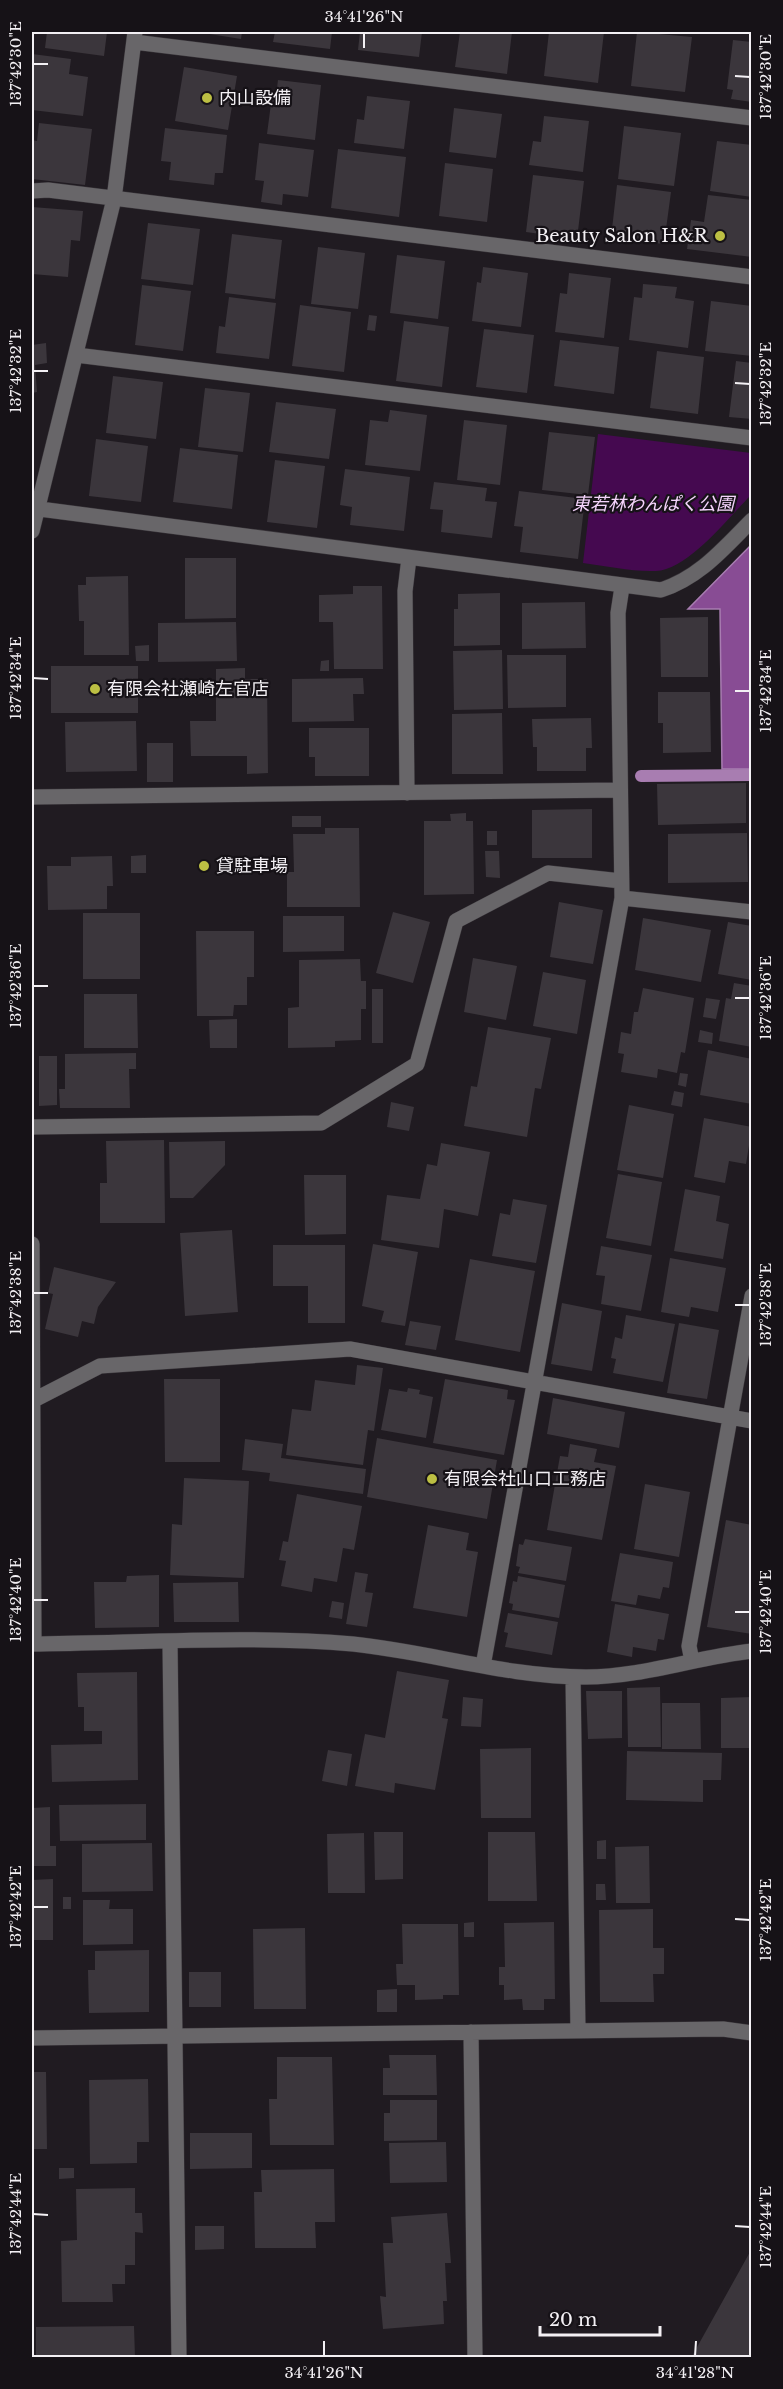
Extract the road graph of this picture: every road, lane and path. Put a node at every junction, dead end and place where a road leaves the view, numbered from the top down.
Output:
1 (135, 37) edge
2 (752, 118) edge
3 (32, 191) edge
4 (114, 199) junction
5 (752, 277) edge
6 (76, 355) junction
7 (752, 438) edge
8 (34, 509) edge
9 (752, 520) edge
10 (32, 531) edge
11 (409, 558) junction
12 (622, 587) junction
13 (620, 790) junction
14 (407, 792) junction
15 (32, 797) edge
16 (621, 881) junction
17 (622, 898) junction
18 (752, 912) edge
19 (32, 1126) edge
20 (32, 1244) edge
21 (752, 1296) edge
22 (534, 1382) junction
23 (32, 1400) edge
24 (730, 1417) junction
25 (752, 1421) edge
26 (170, 1643) junction
27 (33, 1644) edge
28 (752, 1651) edge
29 (692, 1660) junction
30 (483, 1666) junction
31 (573, 1677) junction
32 (578, 2031) junction
33 (471, 2032) junction
34 (752, 2032) edge
35 (175, 2036) junction
36 (32, 2038) edge
37 (178, 2358) edge
38 (475, 2358) edge

1 - 2 street
1 - 4 street
3 - 4 street
4 - 5 street
4 - 6 street
6 - 7 street
6 - 8 street
8 - 10 street
8 - 11 street
9 - 12 street
11 - 12 street
11 - 14 street
12 - 13 street
13 - 14 street
13 - 16 street
14 - 15 street
16 - 17 street
16 - 19 street
17 - 18 street
17 - 22 street
20 - 23 street
21 - 24 street
22 - 23 street
22 - 24 street
22 - 30 street
23 - 27 street
24 - 25 street
24 - 29 street
26 - 27 street
26 - 30 street
26 - 35 street
28 - 29 street
29 - 31 street
30 - 31 street
31 - 32 street
32 - 33 street
32 - 34 street
33 - 35 street
33 - 38 street
35 - 36 street
35 - 37 street

